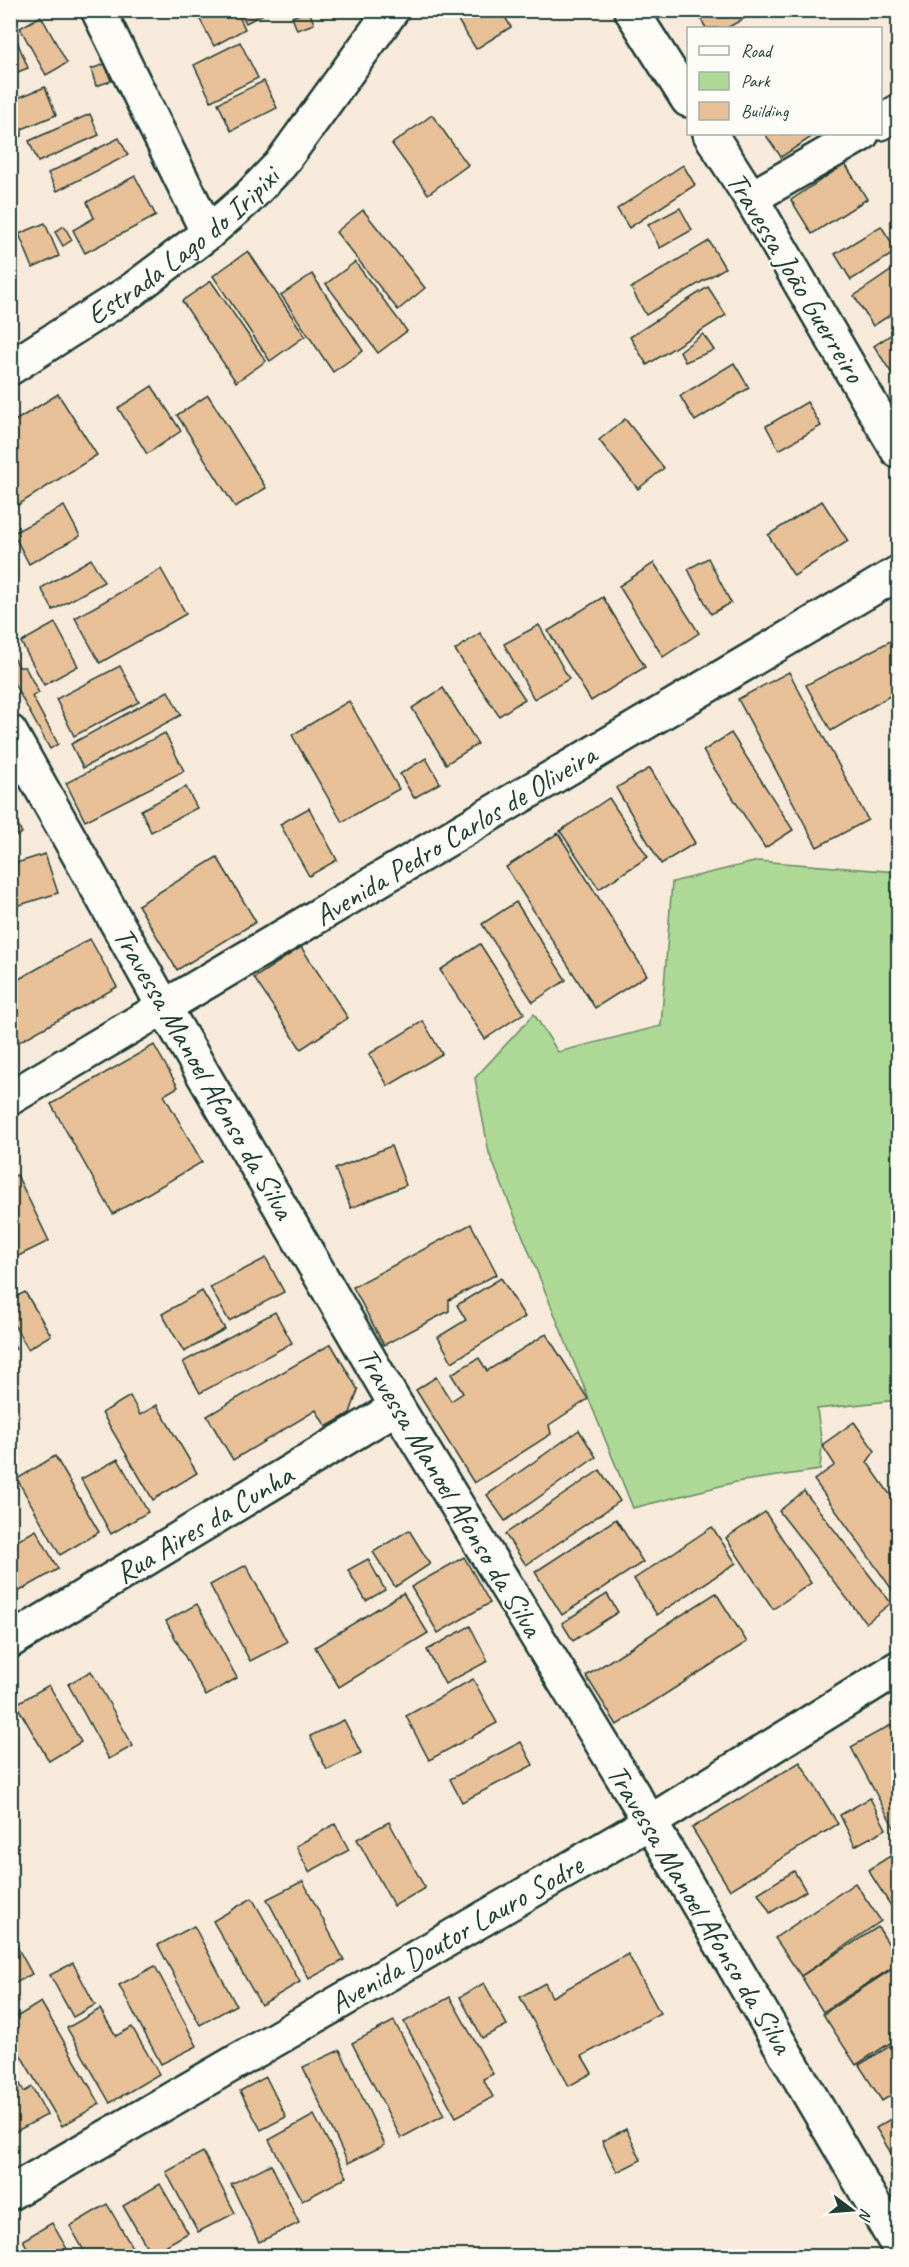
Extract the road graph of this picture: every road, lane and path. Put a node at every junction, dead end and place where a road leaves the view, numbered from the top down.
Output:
1 (98, 10) edge
2 (392, 10) edge
3 (635, 12) edge
4 (687, 98) edge
5 (898, 112) edge
6 (882, 122) edge
7 (711, 135) edge
8 (860, 135) edge
9 (751, 198) junction
10 (208, 233) junction
11 (10, 368) edge
12 (898, 452) edge
13 (898, 573) edge
14 (10, 732) edge
15 (164, 1007) junction
16 (10, 1098) edge
17 (398, 1407) junction
18 (10, 1641) edge
19 (898, 1668) edge
20 (650, 1822) junction
21 (10, 2193) edge
22 (898, 2246) edge

1 - 10 street
2 - 10 street, Estrada Lago do Iripixi
3 - 4 street
5 - 6 street
7 - 9 street, Travessa João Guerreiro
8 - 9 street
9 - 12 street, Travessa João Guerreiro
10 - 11 street, Estrada Lago do Iripixi
13 - 15 street, Avenida Pedro Carlos de Oliveira
14 - 15 street, Travessa Manoel Afonso da Silva
15 - 16 street, Avenida Pedro Carlos de Oliveira
15 - 17 street, Travessa Manoel Afonso da Silva
17 - 18 street, Rua Aires da Cunha
17 - 20 street, Travessa Manoel Afonso da Silva
19 - 20 street, Avenida Doutor Lauro Sodre
20 - 21 street, Avenida Doutor Lauro Sodre
20 - 22 street, Travessa Manoel Afonso da Silva

